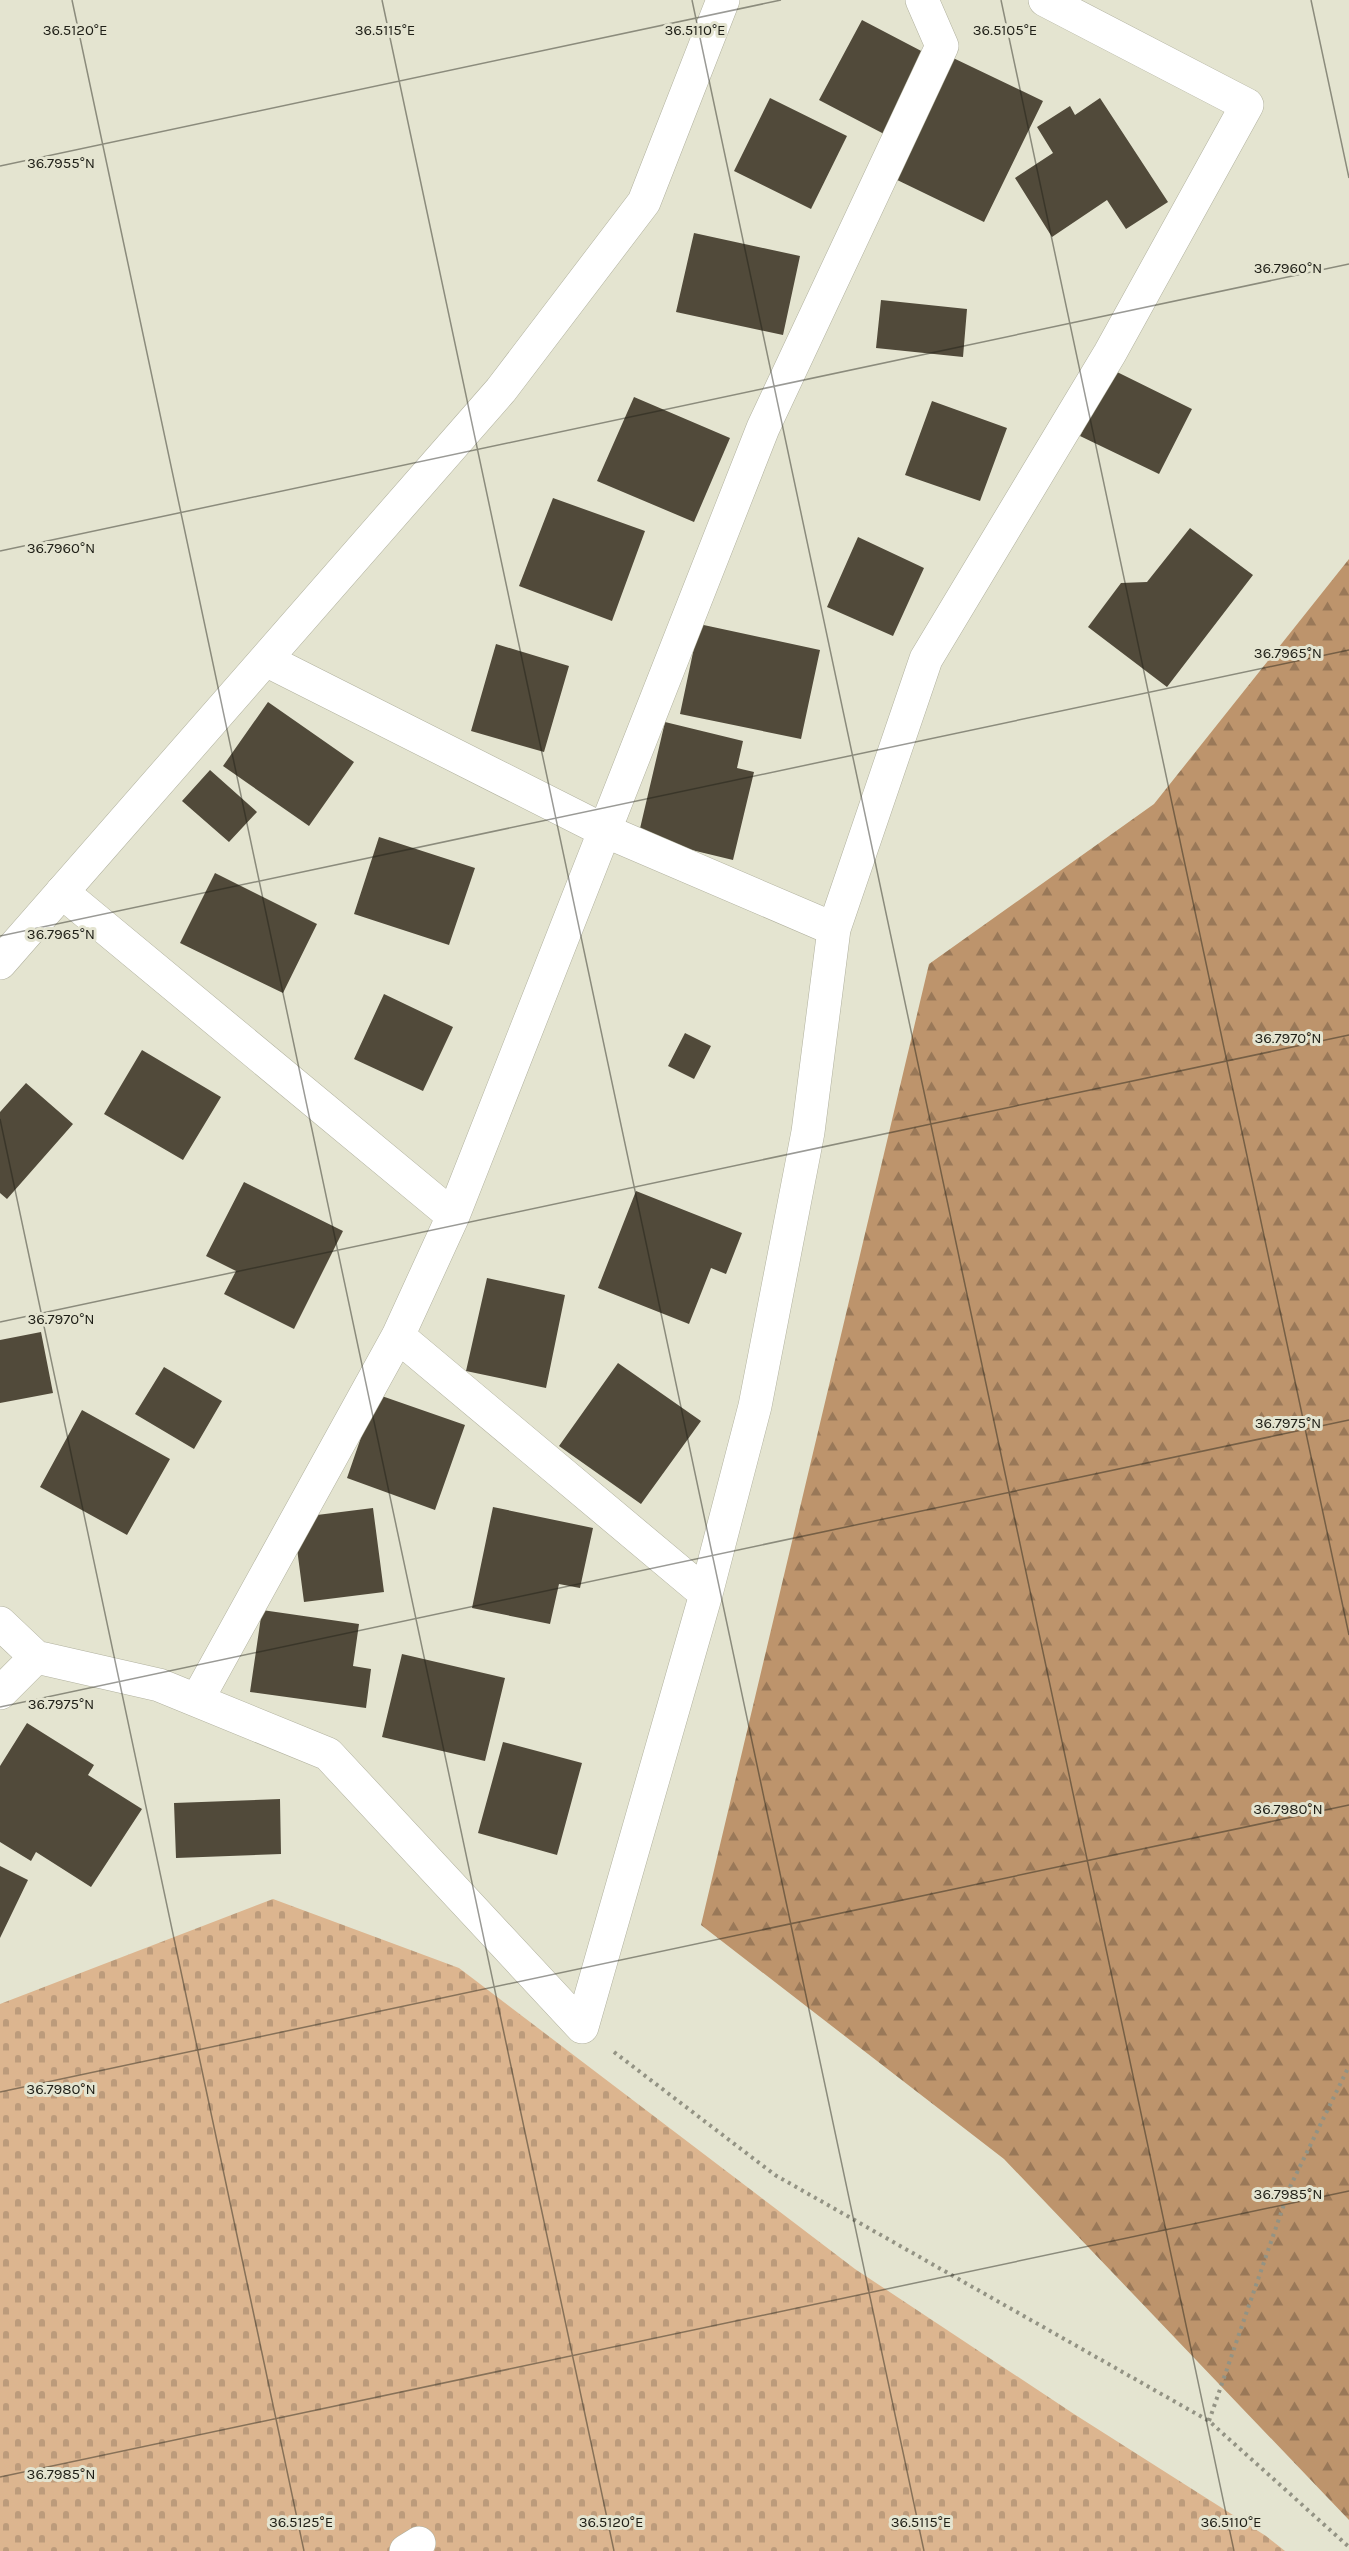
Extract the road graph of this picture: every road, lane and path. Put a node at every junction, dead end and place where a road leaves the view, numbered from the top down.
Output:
1 (723, 0) edge
2 (922, 0) edge
3 (1046, 0) edge
4 (266, 660) junction
5 (603, 830) junction
6 (62, 892) junction
7 (834, 929) junction
8 (2, 957) edge
9 (453, 1216) junction
10 (398, 1336) junction
11 (706, 1594) junction
12 (0, 1623) edge
13 (36, 1657) junction
14 (0, 1693) edge
15 (197, 1700) junction
16 (582, 2027) junction
17 (1349, 2066) edge
18 (1209, 2421) junction
19 (1349, 2547) edge

1 - 4 street
2 - 5 street
3 - 7 street
4 - 5 street
4 - 6 street
5 - 7 street
5 - 9 street
6 - 8 street
6 - 9 street
7 - 11 street
9 - 10 street
10 - 11 street
10 - 15 street
11 - 16 street
12 - 13 street
13 - 14 street
13 - 15 street
15 - 16 street
16 - 18 path
17 - 18 path
18 - 19 path

